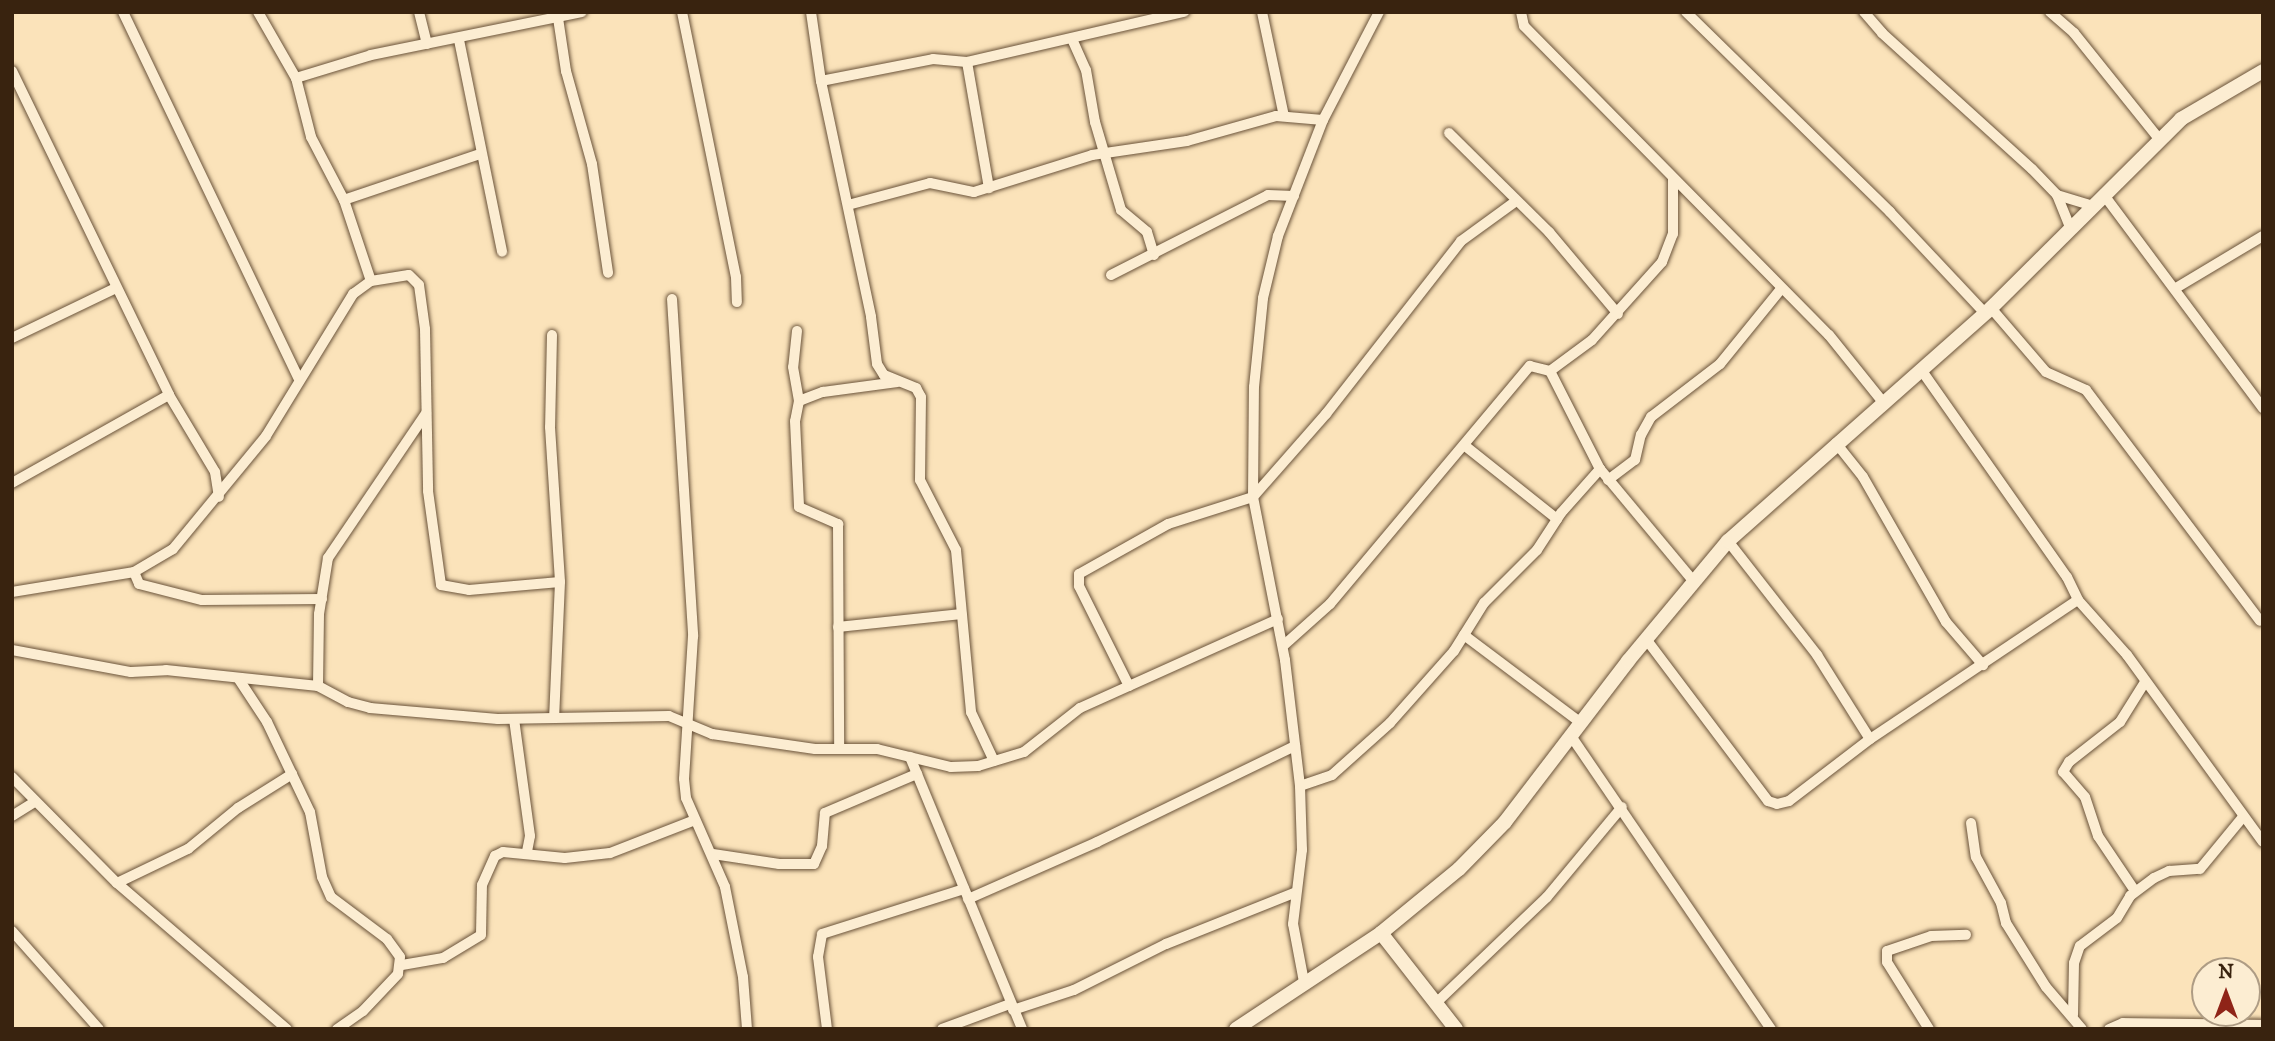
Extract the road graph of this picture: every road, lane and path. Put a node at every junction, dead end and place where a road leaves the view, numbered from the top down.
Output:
1 (123, 12) edge
2 (258, 12) edge
3 (419, 12) edge
4 (582, 12) edge
5 (682, 12) edge
6 (811, 12) edge
7 (1184, 12) edge
8 (1262, 12) edge
9 (1379, 12) edge
10 (1521, 12) edge
11 (1686, 12) edge
12 (1864, 12) edge
13 (2050, 12) edge
14 (545, 16) edge
15 (558, 18) junction
16 (1072, 39) junction
17 (459, 40) junction
18 (427, 44) junction
19 (967, 62) junction
20 (12, 71) edge
21 (2263, 71) edge
22 (296, 78) junction
23 (821, 81) junction
24 (1284, 116) junction
25 (1323, 120) junction
26 (1449, 133) dead end
27 (2160, 140) junction
28 (1105, 152) junction
29 (481, 155) junction
30 (1673, 178) junction
31 (989, 188) junction
32 (2057, 195) junction
33 (2104, 195) junction
34 (1294, 196) junction
35 (344, 200) junction
36 (1516, 201) junction
37 (848, 205) junction
38 (2092, 206) junction
39 (2070, 228) junction
40 (2263, 236) edge
41 (502, 252) dead end
42 (1154, 256) junction
43 (608, 273) dead end
44 (1111, 275) dead end
45 (371, 281) junction
46 (116, 288) junction
47 (2176, 288) junction
48 (1781, 289) junction
49 (671, 299) dead end
50 (737, 302) dead end
51 (1988, 310) junction
52 (1618, 314) junction
53 (797, 331) dead end
54 (552, 335) dead end
55 (12, 338) edge
56 (1550, 371) junction
57 (1922, 371) junction
58 (298, 378) junction
59 (900, 382) junction
60 (169, 395) junction
61 (799, 401) junction
62 (1882, 401) junction
63 (2263, 408) edge
64 (426, 412) junction
65 (1836, 443) junction
66 (1464, 445) junction
67 (1600, 469) junction
68 (239, 471) junction
69 (215, 472) junction
70 (1608, 480) junction
71 (12, 483) edge
72 (219, 497) junction
73 (1253, 497) junction
74 (1557, 519) junction
75 (1728, 541) junction
76 (134, 572) junction
77 (560, 582) junction
78 (1695, 583) junction
79 (12, 592) edge
80 (322, 599) junction
81 (2078, 600) junction
82 (961, 614) junction
83 (1278, 619) junction
84 (2260, 621) dead end
85 (838, 627) junction
86 (1464, 635) junction
87 (1646, 639) junction
88 (1283, 646) junction
89 (12, 650) edge
90 (1983, 665) junction
91 (238, 678) junction
92 (2145, 682) junction
93 (318, 686) junction
94 (1129, 686) junction
95 (554, 717) junction
96 (514, 719) junction
97 (688, 721) junction
98 (1581, 723) junction
99 (1571, 736) junction
100 (1870, 738) junction
101 (1295, 746) junction
102 (839, 749) junction
103 (910, 757) junction
104 (994, 761) junction
105 (292, 774) junction
106 (917, 774) junction
107 (12, 777) edge
108 (1300, 786) junction
109 (34, 802) junction
110 (1622, 807) junction
111 (12, 816) edge
112 (2242, 818) junction
113 (695, 820) junction
114 (1971, 822) dead end
115 (2263, 842) edge
116 (527, 852) junction
117 (713, 854) junction
118 (117, 883) junction
119 (2135, 891) junction
120 (1294, 893) junction
121 (966, 894) junction
122 (12, 931) edge
123 (1381, 933) junction
124 (1966, 935) dead end
125 (402, 965) junction
126 (1304, 982) junction
127 (1436, 1003) junction
128 (1011, 1007) junction
129 (2073, 1015) junction
130 (2263, 1025) edge
131 (2213, 1028) edge
132 (99, 1029) edge
133 (287, 1029) edge
134 (337, 1029) edge
135 (747, 1029) edge
136 (827, 1029) edge
137 (942, 1029) edge
138 (1022, 1029) edge
139 (1236, 1029) edge
140 (1456, 1029) edge
141 (1771, 1029) edge
142 (1928, 1029) edge
143 (2082, 1029) edge
144 (2109, 1029) edge

1 - 58 street
2 - 22 street
3 - 18 street
4 - 15 street
5 - 50 street
6 - 23 street
7 - 16 street
8 - 24 street
9 - 25 street
10 - 30 street
11 - 51 street
12 - 32 street
13 - 27 street
14 - 15 street
14 - 17 street
15 - 43 street
16 - 19 street
16 - 28 street
17 - 18 street
17 - 29 street
18 - 22 street
19 - 23 street
19 - 31 street
20 - 46 street
21 - 27 street
22 - 35 street
23 - 37 street
24 - 25 street
24 - 28 street
25 - 34 street
26 - 36 street
27 - 33 street
28 - 31 street
28 - 42 street
29 - 35 street
29 - 41 street
30 - 48 street
30 - 52 street
31 - 37 street
32 - 38 street
32 - 39 street
33 - 38 street
33 - 47 street
34 - 42 street
34 - 73 street
35 - 45 street
36 - 52 street
36 - 73 street
37 - 59 street
38 - 39 street
39 - 51 street
40 - 47 street
42 - 44 street
45 - 58 street
45 - 64 street
46 - 55 street
46 - 60 street
47 - 63 street
48 - 62 street
48 - 70 street
49 - 97 street
51 - 57 street
51 - 84 street
52 - 56 street
53 - 61 street
54 - 77 street
56 - 66 street
56 - 67 street
57 - 62 street
57 - 81 street
58 - 68 street
59 - 61 street
59 - 82 street
60 - 69 street
60 - 71 street
61 - 85 street
62 - 65 street
64 - 77 street
64 - 80 street
65 - 75 street
65 - 90 street
66 - 74 street
66 - 88 street
67 - 70 street
67 - 74 street
68 - 69 street
68 - 72 street
69 - 72 street
70 - 78 street
72 - 76 street
73 - 83 street
73 - 94 street
74 - 86 street
75 - 78 street
75 - 100 street
76 - 79 street
76 - 80 street
77 - 95 street
78 - 87 street
80 - 93 street
81 - 90 street
81 - 92 street
82 - 85 street
82 - 104 street
83 - 88 street
83 - 94 street
85 - 102 street
86 - 98 street
86 - 108 street
87 - 98 street
87 - 100 street
88 - 101 street
89 - 91 street
90 - 100 street
91 - 93 street
91 - 105 street
92 - 112 street
92 - 119 street
93 - 96 street
94 - 104 street
95 - 96 street
95 - 97 street
96 - 116 street
97 - 102 street
97 - 113 street
98 - 99 street
99 - 110 street
99 - 123 street
101 - 108 street
101 - 121 street
102 - 103 street
103 - 104 street
103 - 106 street
105 - 118 street
105 - 125 street
106 - 117 street
106 - 121 street
107 - 109 street
108 - 120 street
109 - 111 street
109 - 118 street
110 - 127 street
110 - 141 street
112 - 115 street
112 - 119 street
113 - 116 street
113 - 117 street
114 - 129 street
116 - 125 street
117 - 135 street
118 - 133 street
119 - 129 street
120 - 126 street
120 - 128 street
121 - 128 street
121 - 136 street
122 - 132 street
123 - 126 street
123 - 127 street
124 - 142 street
125 - 134 street
126 - 139 street
127 - 140 street
128 - 137 street
128 - 138 street
129 - 143 street
130 - 131 street
131 - 144 street

